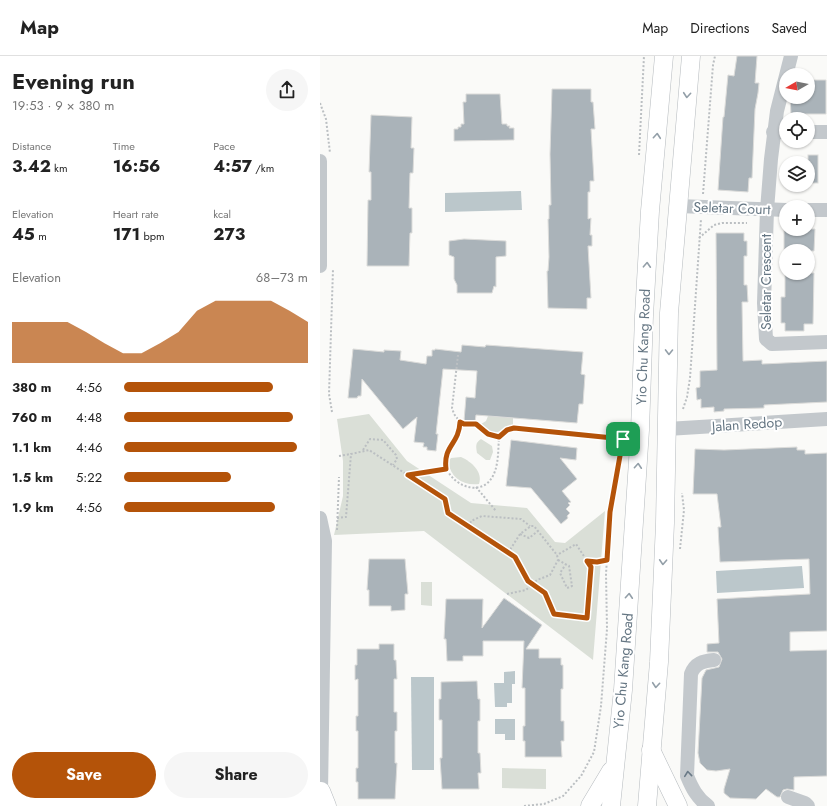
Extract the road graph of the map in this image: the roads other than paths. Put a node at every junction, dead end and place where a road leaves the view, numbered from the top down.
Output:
1 (664, 56) edge
2 (692, 56) edge
3 (791, 56) edge
4 (779, 125) edge
5 (815, 132) edge
6 (827, 132) edge
7 (779, 138) edge
8 (320, 162) edge
9 (678, 206) junction
10 (815, 210) edge
11 (827, 210) edge
12 (779, 212) edge
13 (767, 216) junction
14 (320, 266) edge
15 (827, 342) edge
16 (827, 419) edge
17 (667, 429) junction
18 (320, 518) edge
19 (714, 660) dead end
20 (321, 722) edge
21 (651, 749) junction
22 (615, 763) junction
23 (788, 797) dead end
24 (323, 800) edge
25 (590, 806) edge
26 (611, 806) edge
27 (647, 806) edge
28 (678, 806) edge
29 (708, 806) edge
30 (808, 806) edge

22 -> 1 main road, Yio Chu Kang Road
2 -> 9 main road, Yio Chu Kang Road
3 - 4 street
5 - 6 street
7 - 13 street
8 - 14 street
9 - 13 street, Seletar Court
9 -> 17 main road, Yio Chu Kang Road
10 - 11 street
12 - 13 street, Seletar Court
13 - 15 street, Seletar Crescent
16 - 17 street, Jalan Redop
17 -> 21 main road, Yio Chu Kang Road
18 - 20 street
29 -> 19 street
20 - 24 street
21 - 27 main road, Yio Chu Kang Road
21 - 28 main road
22 - 25 main road
22 - 26 main road, Yio Chu Kang Road
23 - 30 street

